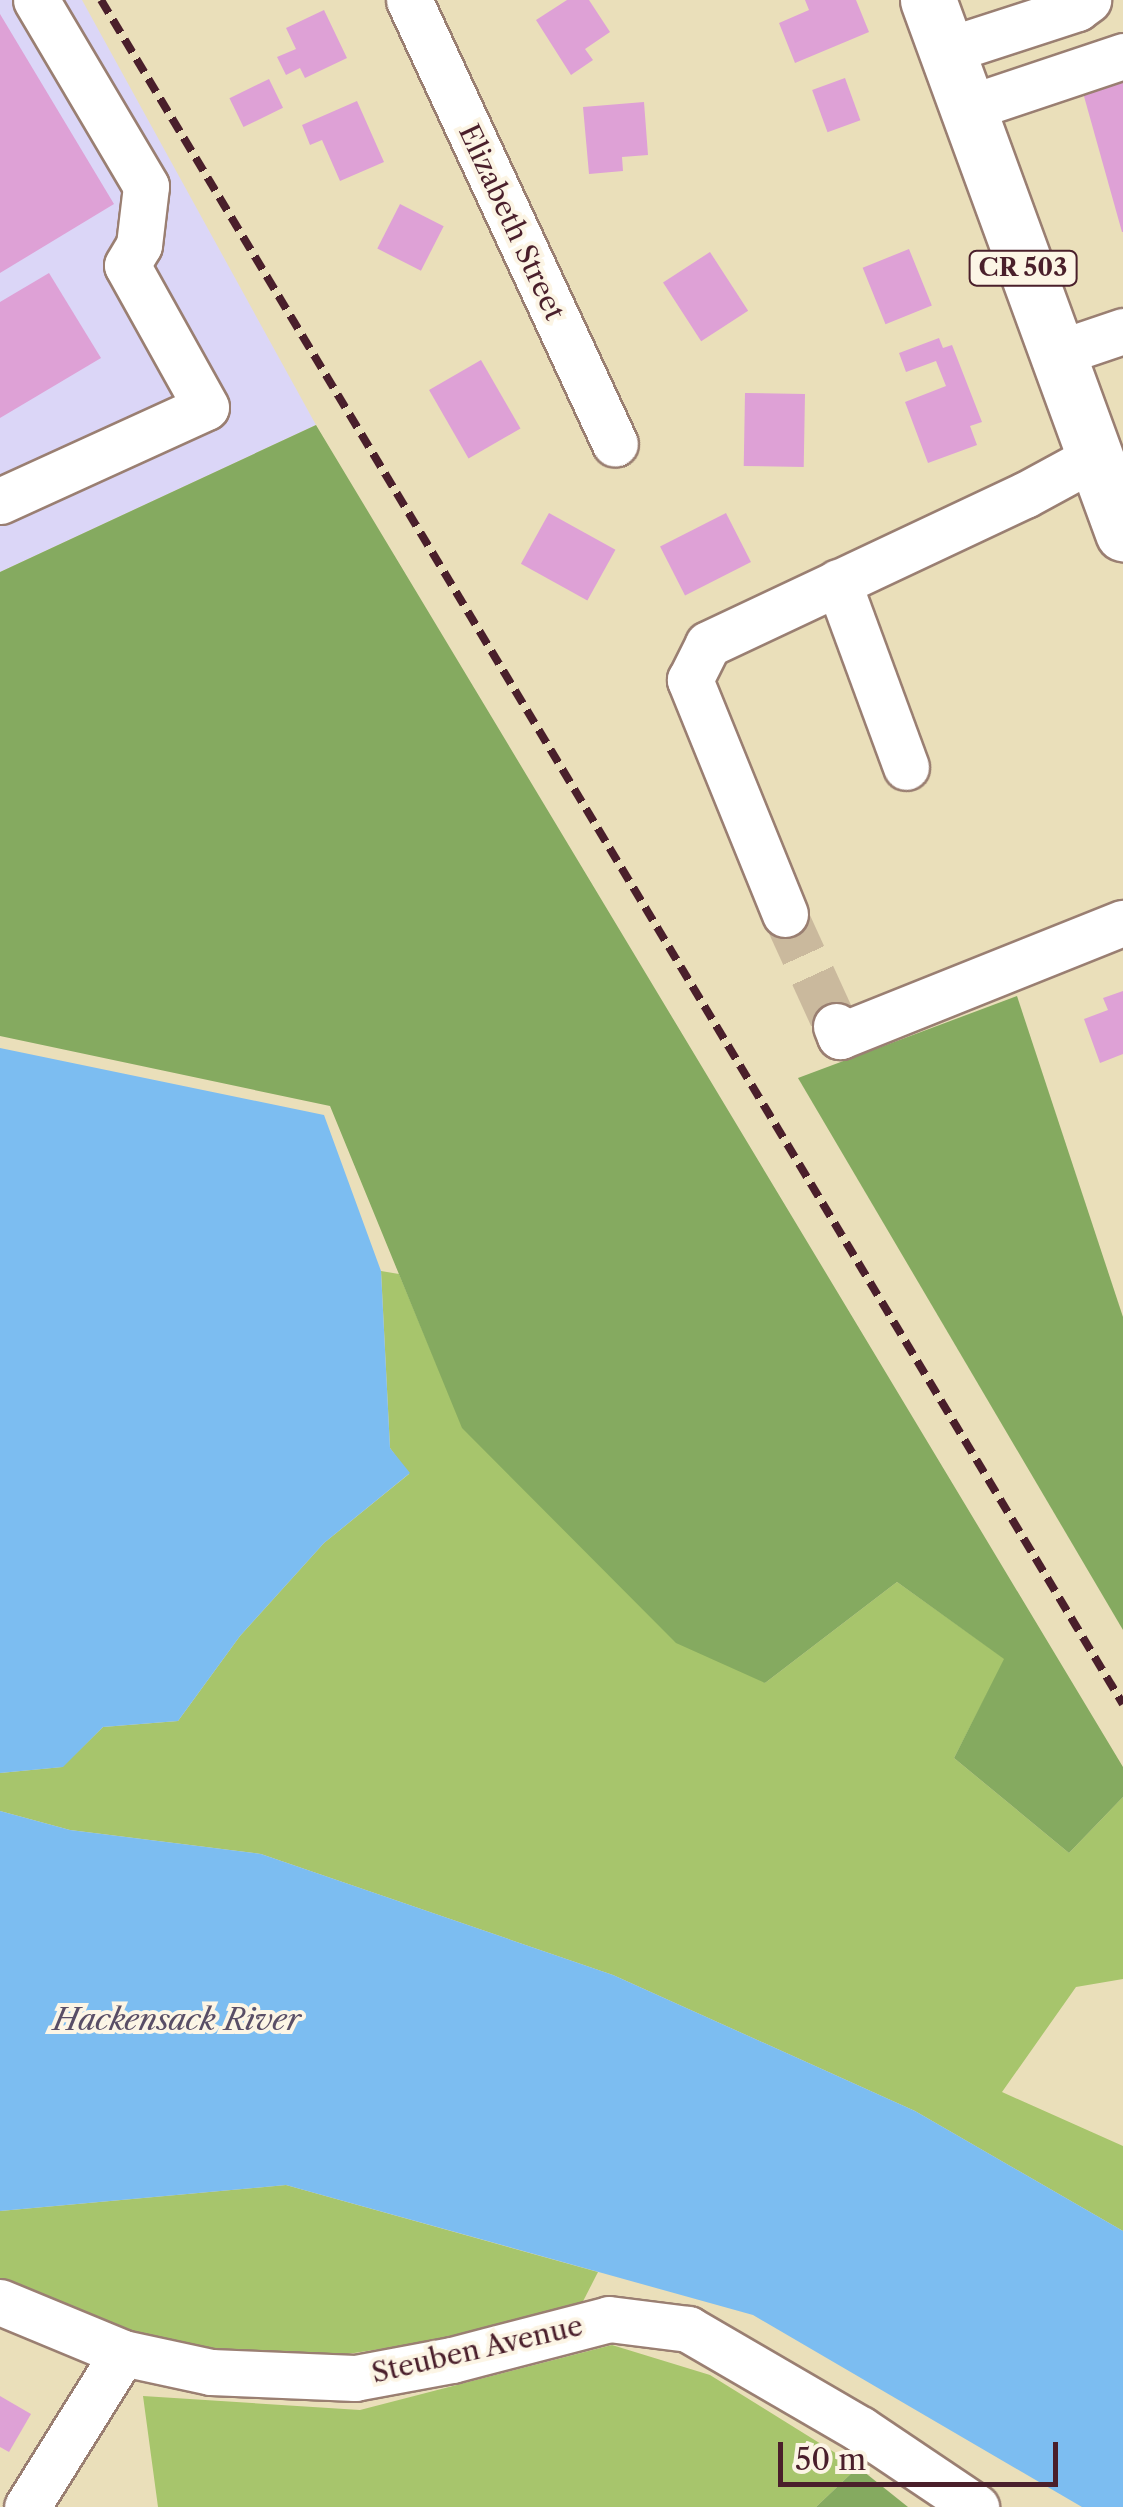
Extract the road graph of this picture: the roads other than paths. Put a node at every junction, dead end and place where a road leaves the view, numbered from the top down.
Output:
1 (36, 0) edge
2 (408, 0) edge
3 (928, 0) edge
4 (1088, 0) edge
5 (945, 52) junction
6 (1123, 56) edge
7 (966, 109) junction
8 (1123, 331) edge
9 (1055, 354) junction
10 (615, 444) dead end
11 (1092, 458) junction
12 (0, 502) edge
13 (1123, 534) edge
14 (838, 582) junction
15 (906, 766) dead end
16 (786, 914) tunnel mouth
17 (1123, 923) edge
18 (836, 1026) dead end
19 (0, 2302) edge
20 (123, 2353) junction
21 (27, 2507) edge
22 (976, 2507) edge

1 - 12 street
2 - 10 street, Elizabeth Street
3 - 5 main road, CR 503
4 - 5 street
5 - 7 main road, CR 503
6 - 7 street
7 - 9 main road, CR 503
8 - 9 street
9 - 11 main road, CR 503
11 - 13 main road, CR 503
11 - 14 street
14 - 15 street
14 - 16 street
17 - 18 street
19 - 20 street, Steuben Avenue
20 - 21 street
20 - 22 street, Steuben Avenue

